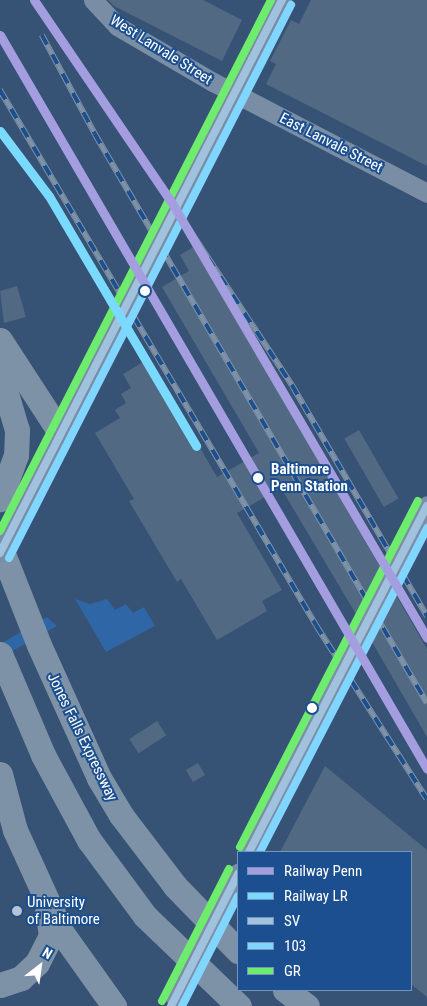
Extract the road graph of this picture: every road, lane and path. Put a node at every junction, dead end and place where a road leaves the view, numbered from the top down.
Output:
1 (93, 0) edge
2 (282, 0) edge
3 (235, 94) junction
4 (427, 193) edge
5 (0, 340) edge
6 (0, 373) edge
7 (61, 434) junction
8 (0, 500) edge
9 (427, 506) edge
10 (0, 546) edge
11 (0, 553) edge
12 (0, 654) edge
13 (0, 774) edge
14 (250, 851) edge
15 (237, 876) edge
16 (37, 880) junction
17 (237, 950) edge
18 (0, 985) edge
19 (286, 991) edge
20 (174, 1002) edge
21 (114, 1006) edge
22 (239, 1006) edge
23 (307, 1006) edge

1 - 3 main road, West Lanvale Street
2 - 3 main road
3 - 4 main road, East Lanvale Street
3 - 7 main road, bridge
5 - 7 highway
6 - 8 highway
7 - 11 main road, bridge
9 - 14 main road, bridge
10 - 17 highway, Jones Falls Expressway
12 - 22 highway
13 - 16 highway
15 - 20 main road, bridge
16 - 18 highway
16 - 21 highway
19 - 23 highway

